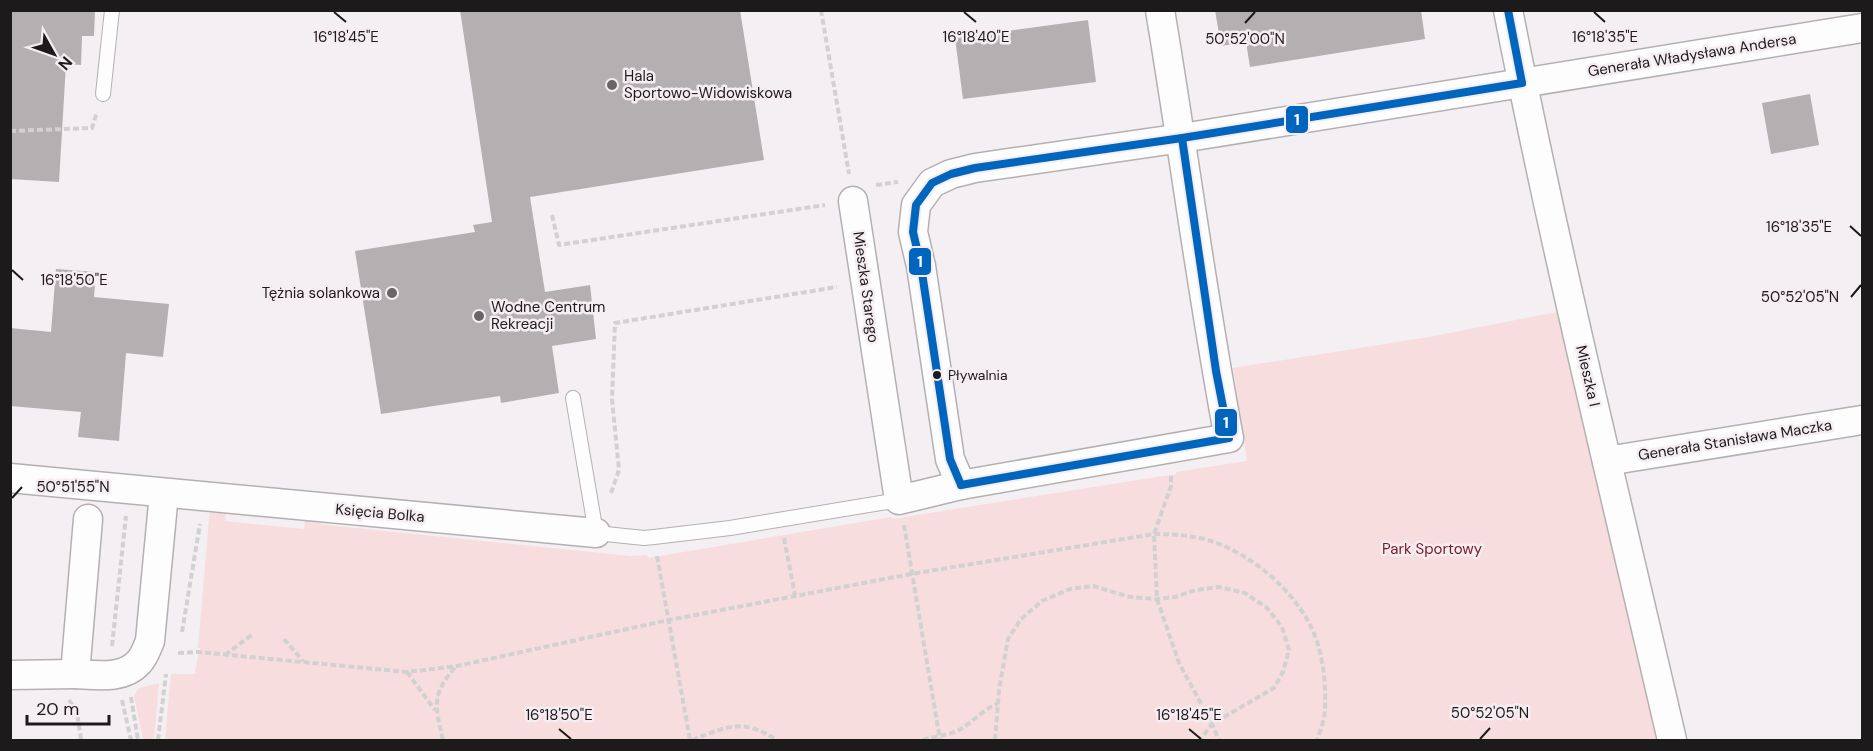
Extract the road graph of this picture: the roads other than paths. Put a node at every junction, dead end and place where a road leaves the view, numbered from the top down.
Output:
1 (112, 10) edge
2 (1160, 10) edge
3 (1508, 10) edge
4 (1863, 28) edge
5 (1522, 83) junction
6 (103, 94) road end
7 (1182, 138) junction
8 (852, 195) road end
9 (573, 398) dead end
10 (1863, 420) edge
11 (1607, 461) junction
12 (10, 478) edge
13 (962, 485) junction
14 (164, 493) junction
15 (899, 500) junction
16 (88, 519) dead end
17 (596, 533) junction
18 (10, 675) edge
19 (68, 684) junction
20 (1672, 741) edge

1 - 6 lane
2 - 7 street
3 - 5 street, Mieszka I
4 - 5 street, Generała Władysława Andersa
5 - 7 street, Generała Władysława Andersa
5 - 11 street, Mieszka I
7 - 13 street, Generała Władysława Andersa
7 - 13 street
8 - 15 street, Mieszka Starego
9 - 17 lane
10 - 11 street, Generała Stanisława Maczka
11 - 20 street, Mieszka I
12 - 14 street, Księcia Bolka
13 - 15 street
14 - 17 street, Księcia Bolka
14 - 19 street
15 - 17 lane
16 - 19 street
18 - 19 street

